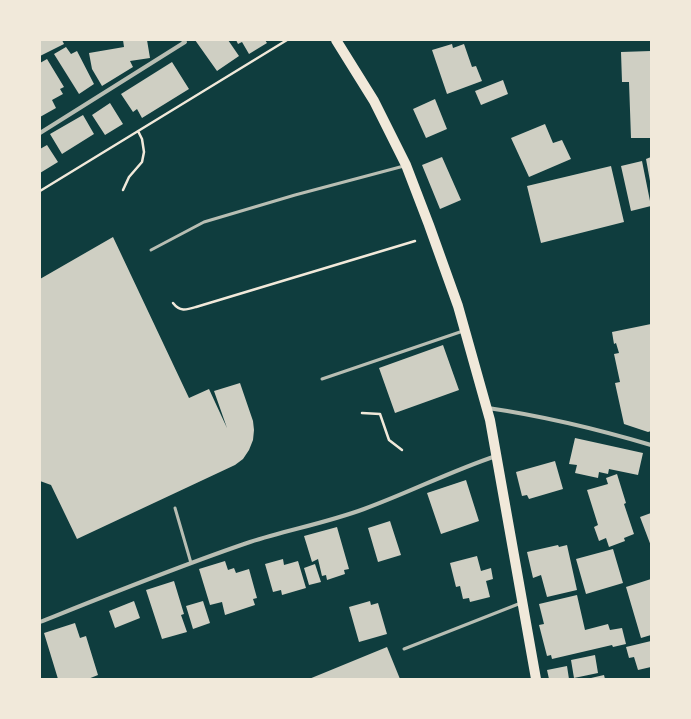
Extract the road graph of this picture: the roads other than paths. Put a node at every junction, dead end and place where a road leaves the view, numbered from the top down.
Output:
1 (183, 40) edge
2 (336, 40) edge
3 (40, 133) edge
4 (406, 165) junction
5 (150, 250) dead end
6 (465, 330) junction
7 (322, 379) dead end
8 (487, 408) junction
9 (651, 445) edge
10 (496, 456) junction
11 (175, 508) dead end
12 (191, 563) junction
13 (522, 602) junction
14 (40, 622) edge
15 (404, 649) dead end
16 (536, 679) edge

1 - 3 street
2 - 4 main road
4 - 5 lane
4 - 6 main road
6 - 7 lane
6 - 8 main road
8 - 9 street
8 - 10 main road
10 - 12 street
10 - 13 main road
11 - 12 lane
12 - 14 street
13 - 15 lane
13 - 16 main road

